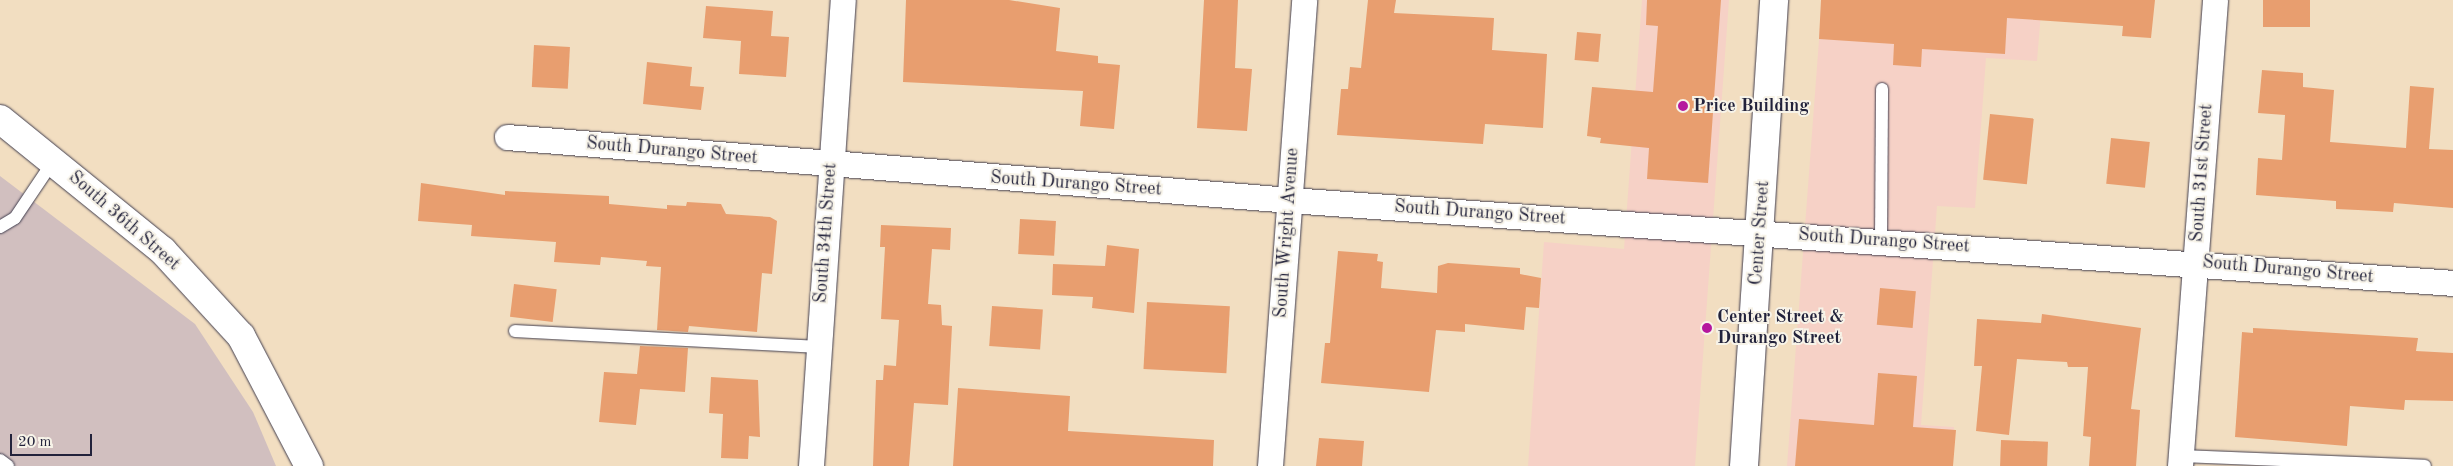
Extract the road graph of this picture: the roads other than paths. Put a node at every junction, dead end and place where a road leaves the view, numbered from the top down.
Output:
1 (843, 0) edge
2 (1304, 0) edge
3 (1774, 0) edge
4 (2216, 0) edge
5 (1882, 89) dead end
6 (0, 119) edge
7 (507, 137) dead end
8 (54, 160) junction
9 (831, 165) junction
10 (1290, 200) junction
11 (0, 227) edge
12 (1761, 232) junction
13 (1881, 241) junction
14 (2196, 263) junction
15 (2453, 283) edge
16 (515, 331) dead end
17 (819, 346) junction
18 (0, 460) edge
19 (2181, 461) edge
20 (8, 466) edge
21 (309, 466) edge
22 (811, 466) edge
23 (1270, 466) edge
24 (1744, 466) edge
25 (2425, 466) edge

1 - 9 street, South 34th Street
2 - 10 street, South Wright Avenue
3 - 12 main road, Center Street
4 - 14 street, South 31st Street
5 - 13 lane
6 - 8 main road, South 36th Street
7 - 9 street, South Durango Street
8 - 11 lane
8 - 21 main road, South 36th Street
9 - 10 street, South Durango Street
9 - 17 street, South 34th Street
10 - 12 street, South Durango Street
10 - 23 street, South Wright Avenue
12 - 13 street, South Durango Street
12 - 24 main road, Center Street
13 - 14 street, South Durango Street
14 - 15 street, South Durango Street
14 - 19 street, South 31st Street
16 - 17 lane
17 - 22 street, South 34th Street
18 - 20 lane
19 - 25 lane

